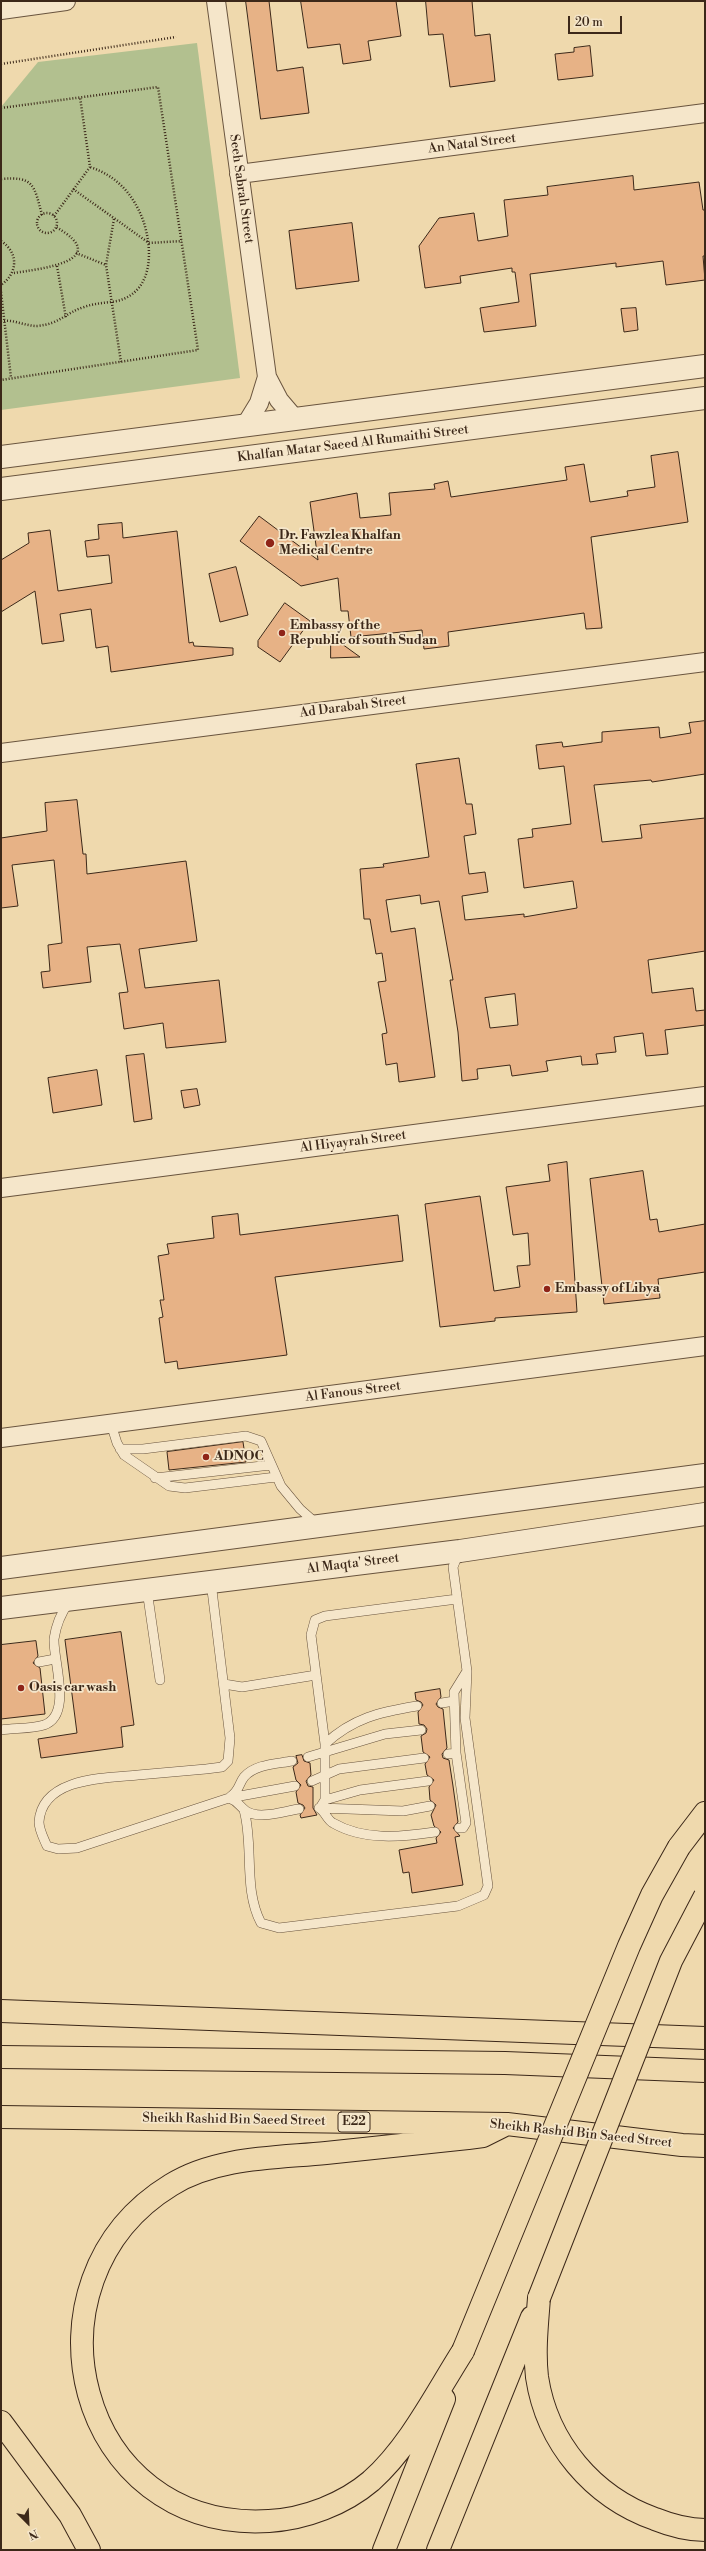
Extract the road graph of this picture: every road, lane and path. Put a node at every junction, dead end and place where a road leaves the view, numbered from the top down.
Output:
1 (66, 1) edge
2 (216, 1) edge
3 (1, 10) edge
4 (176, 37) dead end
5 (1, 64) edge
6 (80, 98) junction
7 (1, 108) edge
8 (705, 113) edge
9 (90, 167) junction
10 (239, 174) junction
11 (1, 179) edge
12 (73, 189) junction
13 (42, 214) junction
14 (54, 216) junction
15 (114, 219) junction
16 (56, 227) junction
17 (1, 241) edge
18 (182, 241) junction
19 (149, 243) junction
20 (76, 253) junction
21 (106, 265) junction
22 (57, 266) junction
23 (14, 273) junction
24 (1, 286) edge
25 (1, 292) edge
26 (113, 301) junction
27 (66, 318) junction
28 (3, 321) edge
29 (121, 362) junction
30 (705, 366) edge
31 (266, 377) junction
32 (11, 378) junction
33 (1, 380) edge
34 (705, 398) edge
35 (296, 420) junction
36 (245, 426) junction
37 (1, 457) edge
38 (1, 489) edge
39 (705, 662) edge
40 (1, 753) edge
41 (705, 1096) edge
42 (1, 1188) edge
43 (705, 1346) edge
44 (111, 1424) junction
45 (1, 1438) edge
46 (120, 1449) junction
47 (271, 1465) junction
48 (705, 1475) edge
49 (276, 1477) junction
50 (155, 1478) junction
51 (705, 1514) edge
52 (320, 1526) junction
53 (460, 1551) junction
54 (1, 1568) edge
55 (211, 1582) junction
56 (147, 1590) junction
57 (457, 1598) junction
58 (70, 1600) junction
59 (1, 1608) edge
60 (55, 1660) junction
61 (39, 1662) dead end
62 (467, 1671) junction
63 (316, 1675) junction
64 (160, 1680) dead end
65 (224, 1684) junction
66 (454, 1701) junction
67 (442, 1703) dead end
68 (417, 1706) dead end
69 (1, 1730) edge
70 (421, 1730) dead end
71 (325, 1744) junction
72 (325, 1754) junction
73 (308, 1757) dead end
74 (424, 1758) dead end
75 (292, 1761) dead end
76 (325, 1776) junction
77 (312, 1781) dead end
78 (428, 1781) dead end
79 (295, 1786) dead end
80 (229, 1798) junction
81 (320, 1805) junction
82 (430, 1806) dead end
83 (299, 1809) dead end
84 (244, 1810) junction
85 (705, 1813) edge
86 (459, 1828) dead end
87 (435, 1832) dead end
88 (705, 1896) edge
89 (1, 2011) edge
90 (705, 2038) edge
91 (1, 2057) edge
92 (705, 2071) edge
93 (1, 2117) edge
94 (507, 2124) junction
95 (682, 2145) junction
96 (705, 2146) edge
97 (705, 2152) edge
98 (539, 2298) junction
99 (463, 2351) junction
100 (1, 2422) edge
101 (705, 2530) edge
102 (89, 2550) edge
103 (384, 2550) edge
104 (438, 2550) edge

1 - 3 street
2 - 10 street, Seeh Sabrah Street
4 - 5 path
6 - 7 path
6 - 9 path
6 - 18 path
8 - 10 street, An Natal Street
9 - 12 path
9 - 19 path
10 - 31 street, Seeh Sabrah Street
11 - 13 path
12 - 14 path
12 - 15 path
13 - 14 path
13 - 16 path
14 - 16 path
15 - 19 path
15 - 21 path
16 - 20 path
17 - 23 path
18 - 19 path
18 - 29 path
19 - 26 path
20 - 21 path
20 - 22 path
21 - 26 path
22 - 23 path
22 - 27 path
23 - 24 path
25 - 28 path
26 - 27 path
26 - 29 path
27 - 28 path
28 - 32 path
29 - 32 path
30 - 35 street
31 - 35 street, Seeh Sabrah Street
31 - 36 street, Seeh Sabrah Street
32 - 33 path
34 - 38 street, Khalfan Matar Saeed Al Rumaithi Street
35 - 36 street
36 - 37 street
39 - 40 street, Ad Darabah Street
41 - 42 street, Al Hiyayrah Street
43 - 44 street, Al Fanous Street
44 - 45 street, Al Fanous Street
44 - 46 lane
46 - 47 lane
46 - 50 lane
47 - 49 lane
47 - 50 lane
48 - 52 street
49 - 50 lane
49 - 52 lane
51 - 53 street, Al Maqta' Street
52 - 54 street
53 - 55 street, Al Maqta' Street
53 - 57 lane
55 - 56 street, Al Maqta' Street
55 - 65 lane
56 - 58 street, Al Maqta' Street
56 - 64 lane
57 - 62 lane
57 - 63 lane
58 - 59 street, Al Maqta' Street
58 - 60 lane
60 - 61 lane
60 - 69 lane
62 - 66 lane
62 - 84 lane
63 - 65 lane
63 - 71 lane
65 - 80 lane
66 - 67 lane
66 - 86 lane
68 - 71 lane
70 - 72 lane
71 - 72 lane
72 - 73 lane
72 - 76 lane
74 - 76 lane
75 - 80 lane
76 - 77 lane
76 - 81 lane
78 - 81 lane
79 - 80 lane
80 - 84 lane
81 - 82 lane
81 - 87 lane
83 - 84 lane
85 - 99 highway, bridge
88 - 98 highway, bridge
89 - 90 highway
91 - 92 highway
93 - 94 highway, Sheikh Rashid Bin Saeed Street / E22
94 - 95 highway, Sheikh Rashid Bin Saeed Street / E22
94 - 99 highway
95 - 96 highway, Sheikh Rashid Bin Saeed Street / E22
95 - 97 highway
98 - 101 highway
98 - 104 highway
99 - 103 highway
100 - 102 highway

